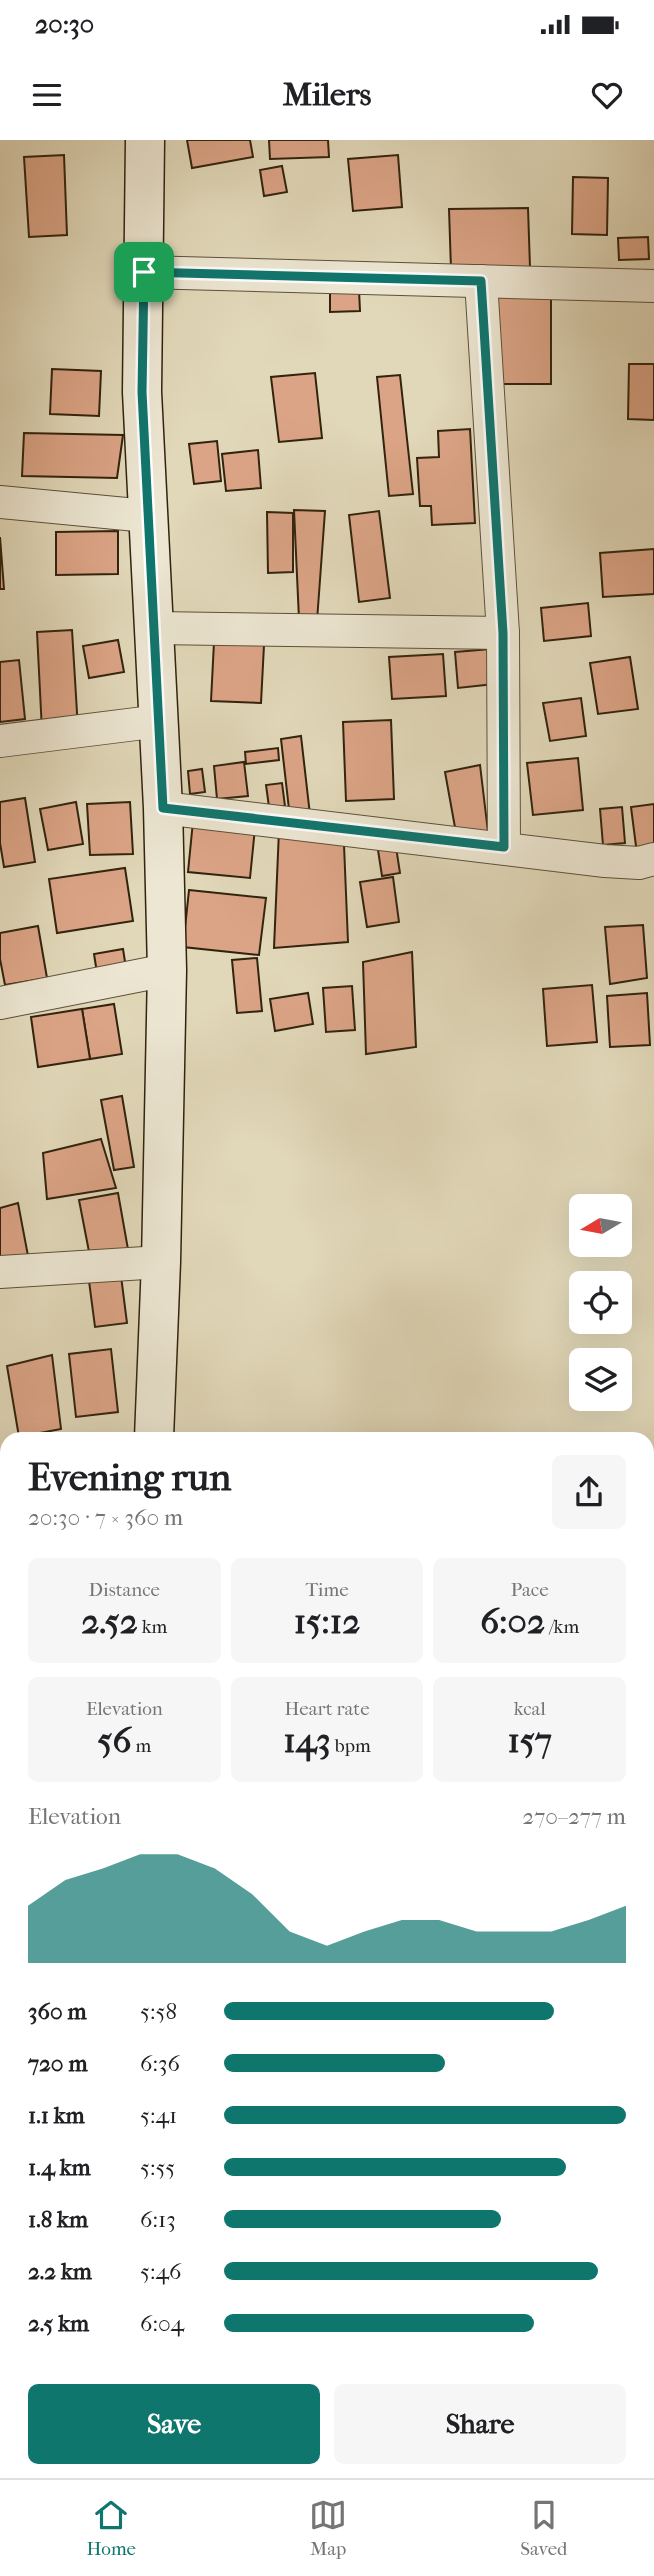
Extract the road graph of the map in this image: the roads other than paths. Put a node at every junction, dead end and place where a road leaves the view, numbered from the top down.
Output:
1 (145, 140) edge
2 (144, 272) junction
3 (481, 281) junction
4 (654, 286) edge
5 (0, 502) edge
6 (147, 516) junction
7 (155, 628) junction
8 (503, 633) junction
9 (160, 721) junction
10 (0, 741) edge
11 (163, 808) junction
12 (504, 847) junction
13 (654, 859) edge
14 (167, 970) junction
15 (0, 1003) edge
16 (161, 1262) junction
17 (0, 1272) edge
18 (154, 1432) edge

1 - 2 main road
2 - 3 street
2 - 6 main road
3 - 4 street
3 - 8 street
5 - 6 street
6 - 7 main road
7 - 8 street
7 - 9 main road
8 - 12 street
9 - 10 street
9 - 11 main road
11 - 12 street
11 - 14 main road
12 - 13 street
14 - 15 street
14 - 16 main road
16 - 17 street
16 - 18 main road

